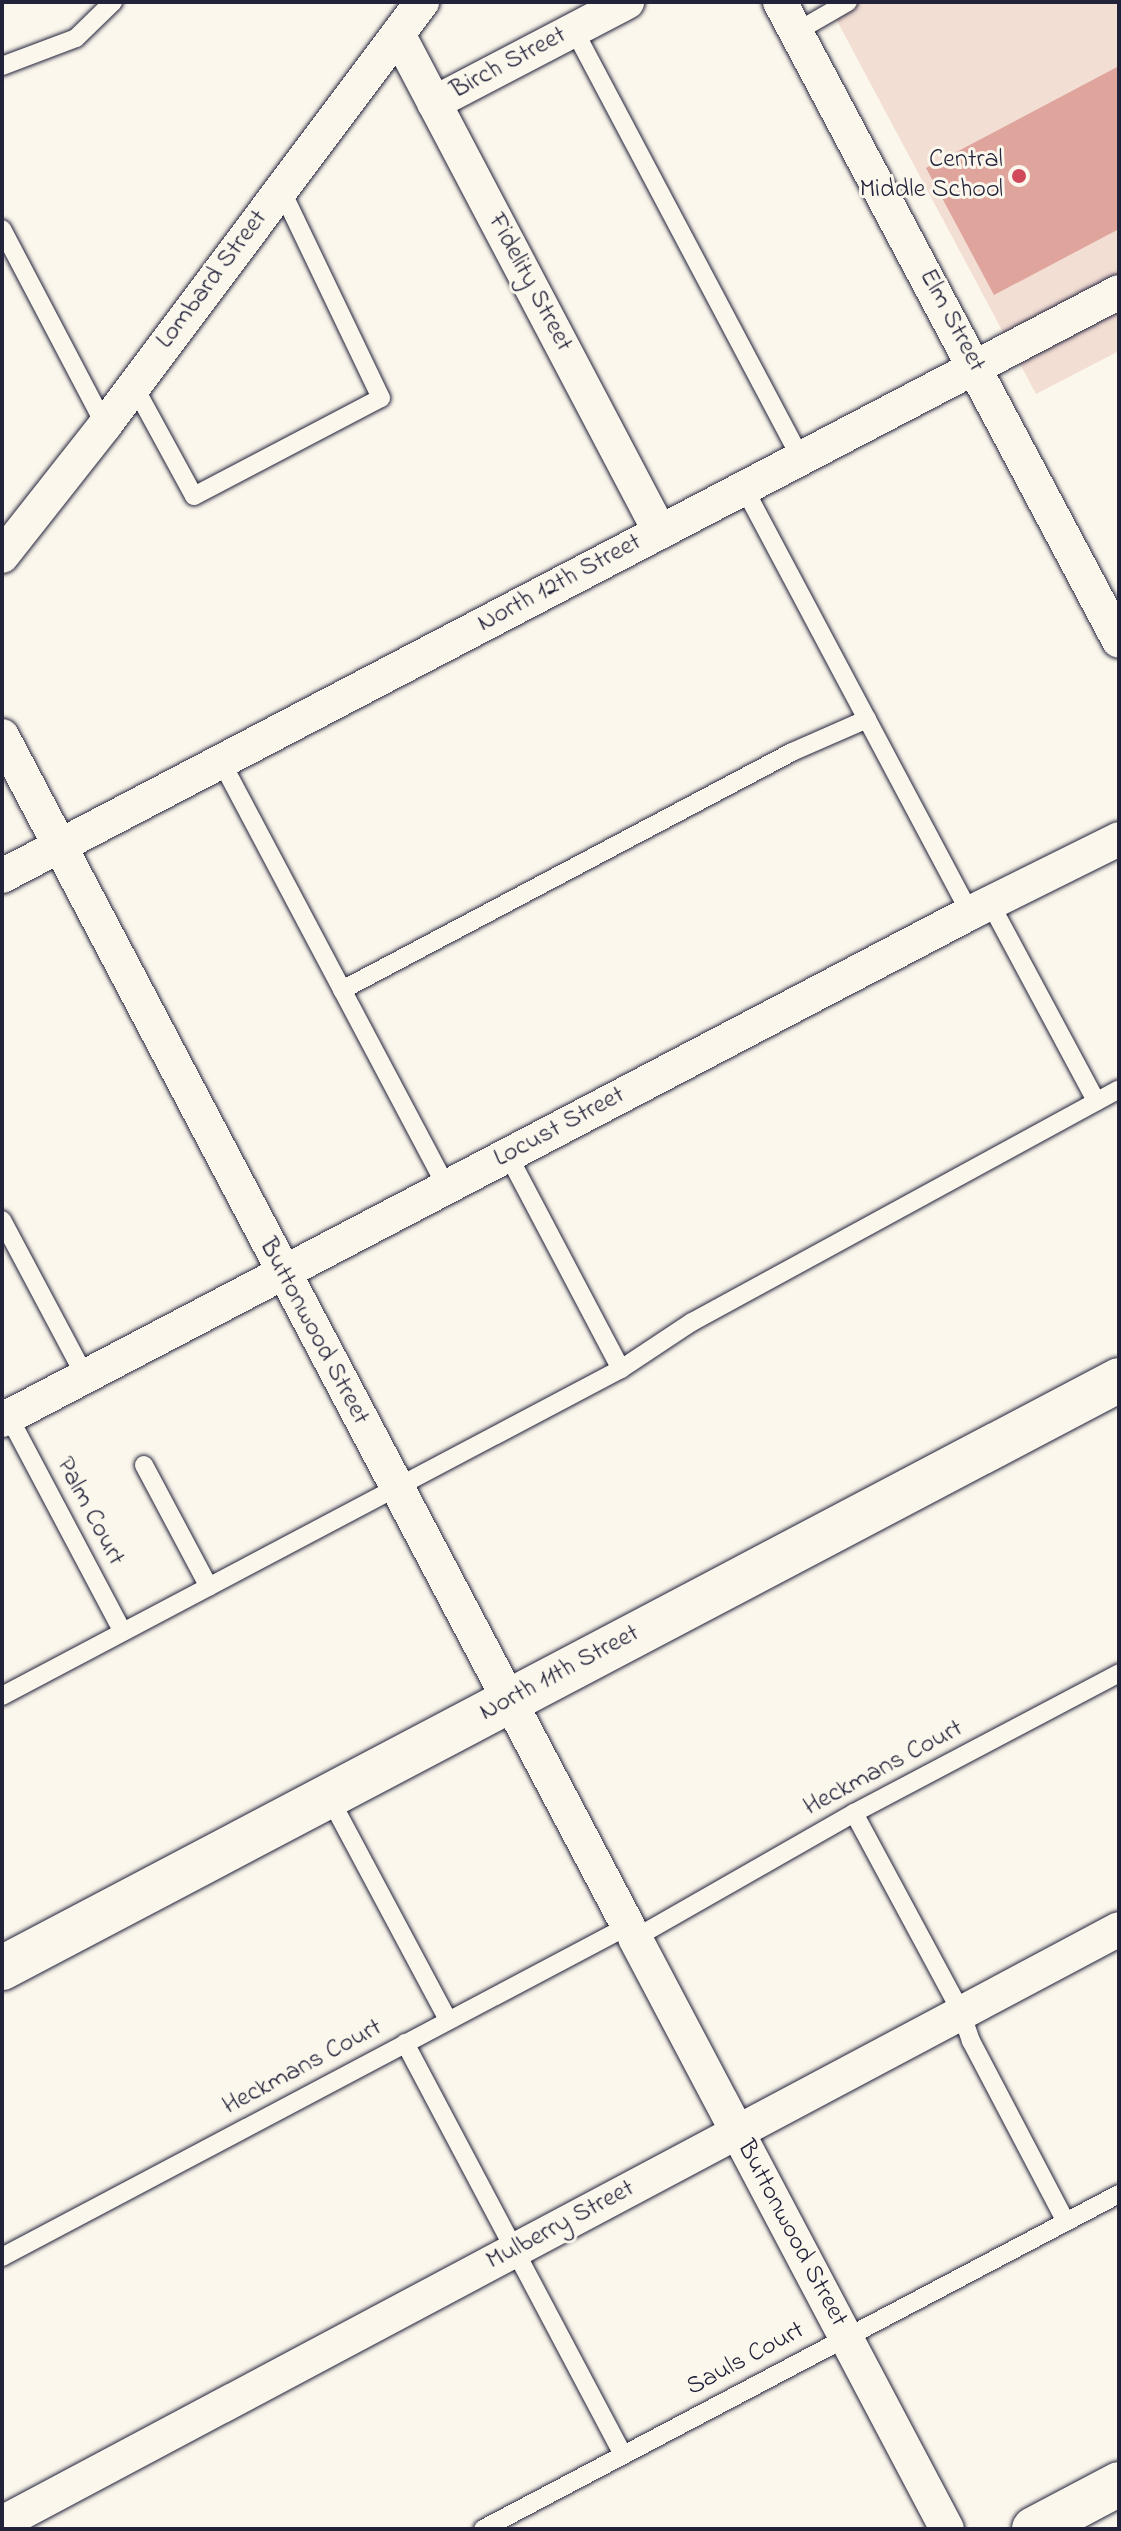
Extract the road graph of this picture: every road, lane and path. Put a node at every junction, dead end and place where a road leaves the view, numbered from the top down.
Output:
1 (113, 2) edge
2 (422, 2) edge
3 (627, 2) edge
4 (780, 2) edge
5 (848, 2) edge
6 (574, 30) junction
7 (796, 32) junction
8 (398, 34) junction
9 (2, 66) edge
10 (434, 103) junction
11 (281, 189) junction
12 (2, 229) edge
13 (1119, 292) edge
14 (976, 367) junction
15 (134, 386) junction
16 (105, 425) junction
17 (801, 459) junction
18 (744, 488) junction
19 (660, 532) junction
20 (2, 556) edge
21 (1119, 641) edge
22 (867, 719) junction
23 (2, 736) edge
24 (221, 761) junction
25 (1119, 839) edge
26 (61, 845) junction
27 (2, 876) edge
28 (980, 908) junction
29 (342, 990) junction
30 (1119, 1089) edge
31 (1096, 1101) junction
32 (508, 1155) junction
33 (447, 1188) junction
34 (2, 1220) edge
35 (282, 1273) junction
36 (621, 1369) junction
37 (85, 1376) junction
38 (1119, 1380) edge
39 (6, 1418) edge
40 (144, 1465) dead end
41 (395, 1487) junction
42 (209, 1587) junction
43 (123, 1632) junction
44 (1119, 1673) edge
45 (2, 1696) edge
46 (509, 1701) junction
47 (328, 1796) junction
48 (854, 1813) junction
49 (1119, 1929) edge
50 (631, 1932) junction
51 (2, 1968) edge
52 (961, 2012) junction
53 (448, 2020) junction
54 (405, 2043) junction
55 (737, 2132) junction
56 (1119, 2194) edge
57 (1066, 2222) junction
58 (514, 2252) junction
59 (2, 2257) edge
60 (846, 2337) junction
61 (623, 2455) junction
62 (1119, 2484) edge
63 (2, 2523) edge
64 (483, 2529) edge
65 (947, 2529) edge
66 (1034, 2529) edge

1 - 9 lane
2 - 8 street, Lombard Street
3 - 6 street, Birch Street
4 - 7 street, Elm Street
5 - 7 lane
6 - 10 street, Birch Street
6 - 17 lane
7 - 14 street, Elm Street
8 - 10 street, Fidelity Street
8 - 11 street, Lombard Street
10 - 19 street, Fidelity Street
11 - 15 street, Lombard Street
11 - 15 lane
12 - 16 lane
13 - 14 street, North 12th Street
14 - 17 street, North 12th Street
14 - 21 street, Elm Street
15 - 16 street, Lombard Street
16 - 20 street, Lombard Street
17 - 18 street, North 12th Street
18 - 19 street, North 12th Street
18 - 22 lane
19 - 24 street, North 12th Street
22 - 28 lane
22 - 29 lane
23 - 26 street, Buttonwood Street
24 - 26 street, North 12th Street
24 - 29 lane
25 - 28 street, Locust Street
26 - 27 street, North 12th Street
26 - 35 street, Buttonwood Street
28 - 31 lane
28 - 32 street, Locust Street
29 - 33 lane
30 - 31 lane
31 - 36 lane
32 - 33 street, Locust Street
32 - 36 lane
33 - 35 street, Locust Street
34 - 37 lane
35 - 37 street, Locust Street
35 - 41 street, Buttonwood Street
36 - 41 lane
37 - 39 street, Locust Street
38 - 46 street, North 11th Street
39 - 43 lane, Palm Court
40 - 42 lane
41 - 42 lane
41 - 46 street, Buttonwood Street
42 - 43 lane
43 - 45 lane
44 - 48 lane, Heckmans Court
46 - 47 street, North 11th Street
46 - 50 street, Buttonwood Street
47 - 51 street, North 11th Street
47 - 53 lane
48 - 50 lane, Heckmans Court
48 - 52 lane
49 - 52 street, Mulberry Street
50 - 53 lane, Heckmans Court
50 - 55 street, Buttonwood Street
52 - 55 street, Mulberry Street
52 - 57 lane
53 - 54 lane, Heckmans Court
54 - 58 lane
54 - 59 lane, Heckmans Court
55 - 58 street, Mulberry Street
55 - 60 street, Buttonwood Street
56 - 57 lane, Sauls Court
57 - 60 lane, Sauls Court
58 - 61 lane
58 - 63 street, Mulberry Street
60 - 61 lane, Sauls Court
60 - 65 street, Buttonwood Street
61 - 64 lane, Sauls Court
62 - 66 street

